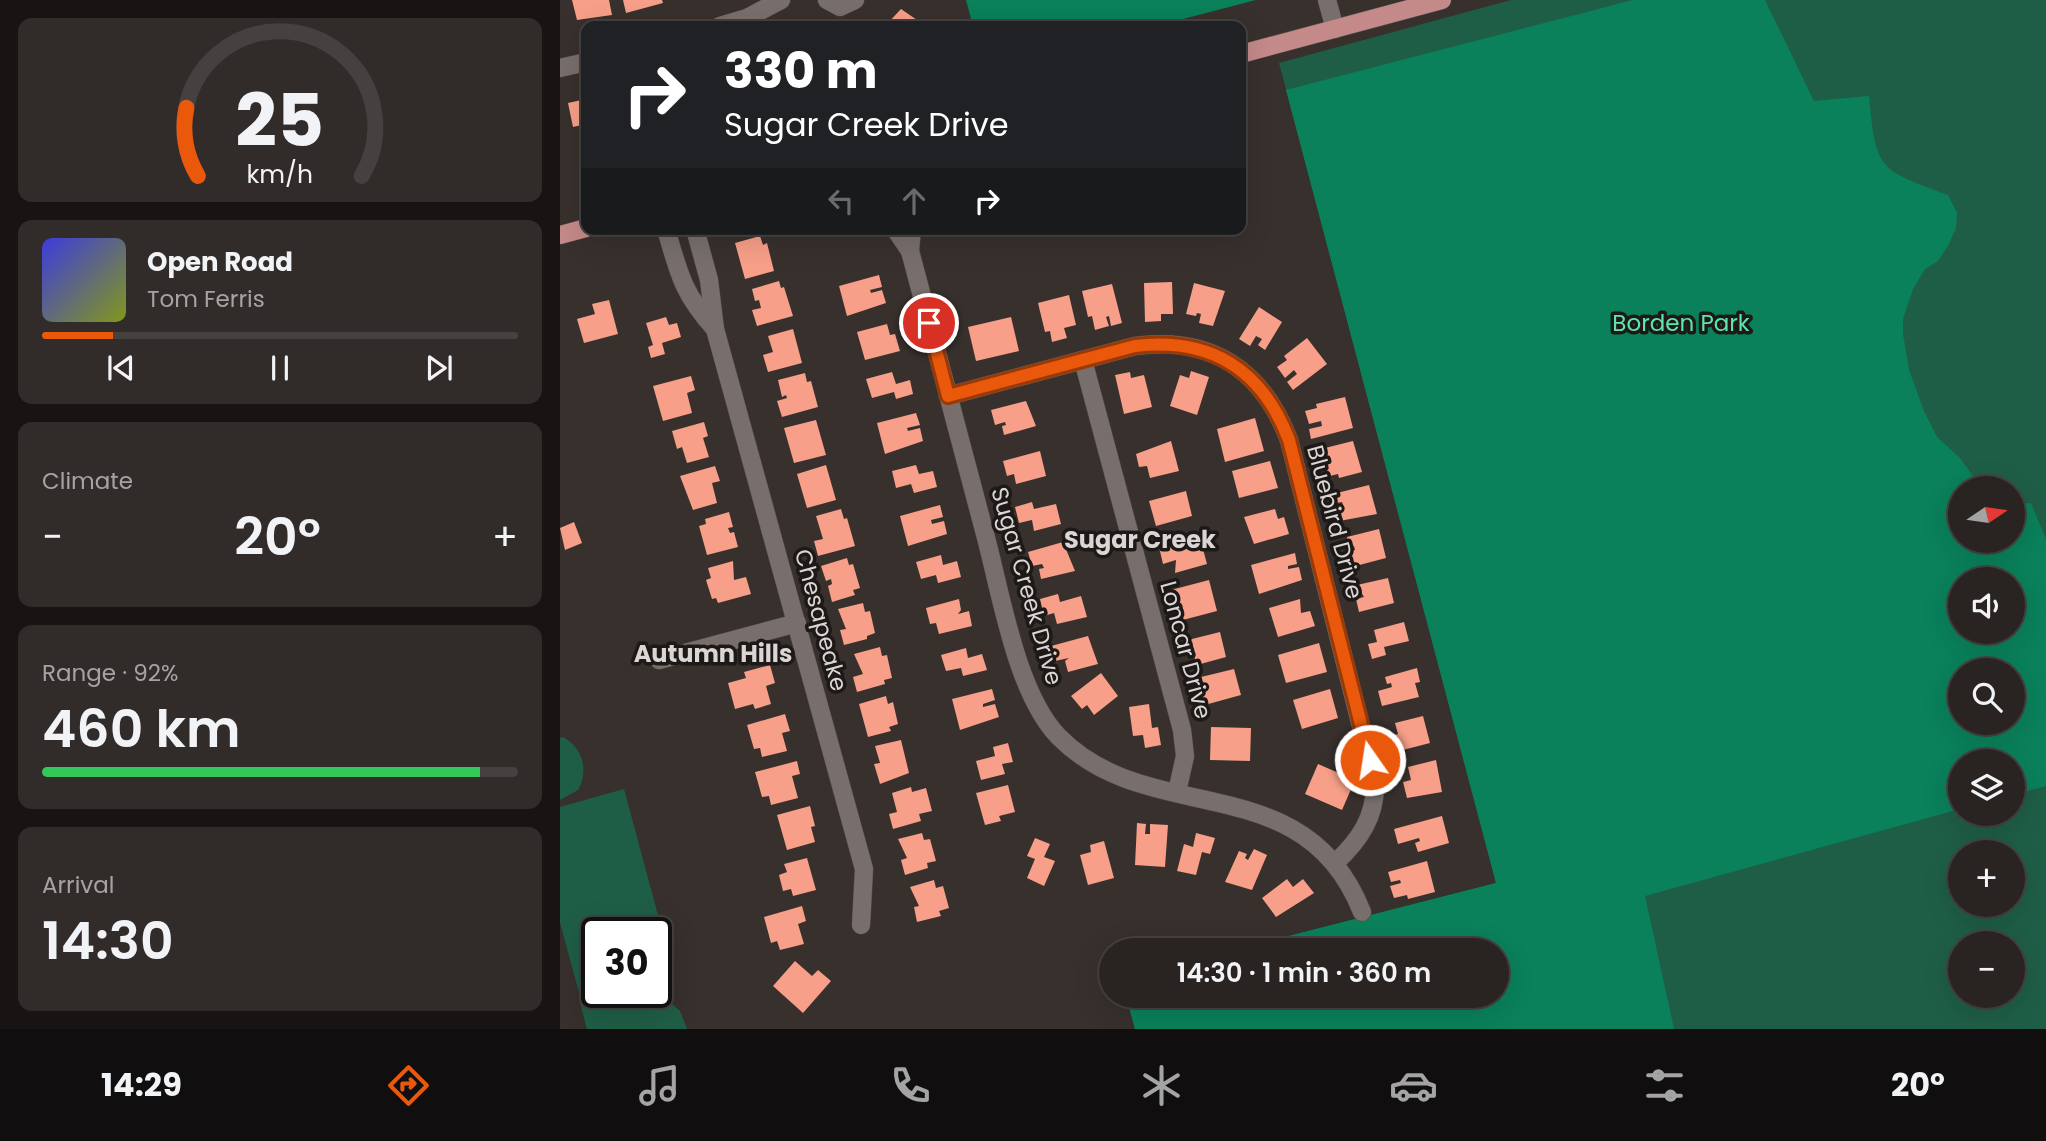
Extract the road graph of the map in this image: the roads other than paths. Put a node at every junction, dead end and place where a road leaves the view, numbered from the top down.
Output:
1 (781, 0) edge
2 (827, 0) edge
3 (855, 0) edge
4 (1326, 0) edge
5 (1441, 0) edge
6 (737, 21) edge
7 (1335, 29) junction
8 (1246, 53) edge
9 (581, 63) edge
10 (560, 68) edge
11 (581, 229) edge
12 (560, 235) edge
13 (668, 235) edge
14 (697, 235) edge
15 (899, 235) edge
16 (911, 235) edge
17 (910, 251) junction
18 (715, 329) junction
19 (1083, 360) junction
20 (948, 396) junction
21 (797, 623) junction
22 (659, 660) dead end
23 (1177, 792) junction
24 (1335, 863) junction
25 (1362, 912) dead end
26 (861, 925) dead end

1 - 6 street
2 - 3 street
4 - 7 street
5 - 7 main road
7 - 8 main road
9 - 10 street
11 - 12 main road
13 - 18 street, Chesapeake
14 - 18 street, Chesapeake
15 - 17 street, Sugar Creek Drive
16 - 17 street, Sugar Creek Drive
17 - 20 street, Sugar Creek Drive
18 - 21 street, Chesapeake
19 - 20 street, Bluebird Drive
19 - 23 street, Loncar Drive
19 - 24 street, Bluebird Drive
20 - 23 street, Sugar Creek Drive
21 - 22 street
21 - 26 street, Chesapeake
23 - 24 street, Sugar Creek Drive
24 - 25 street, Sugar Creek Drive

